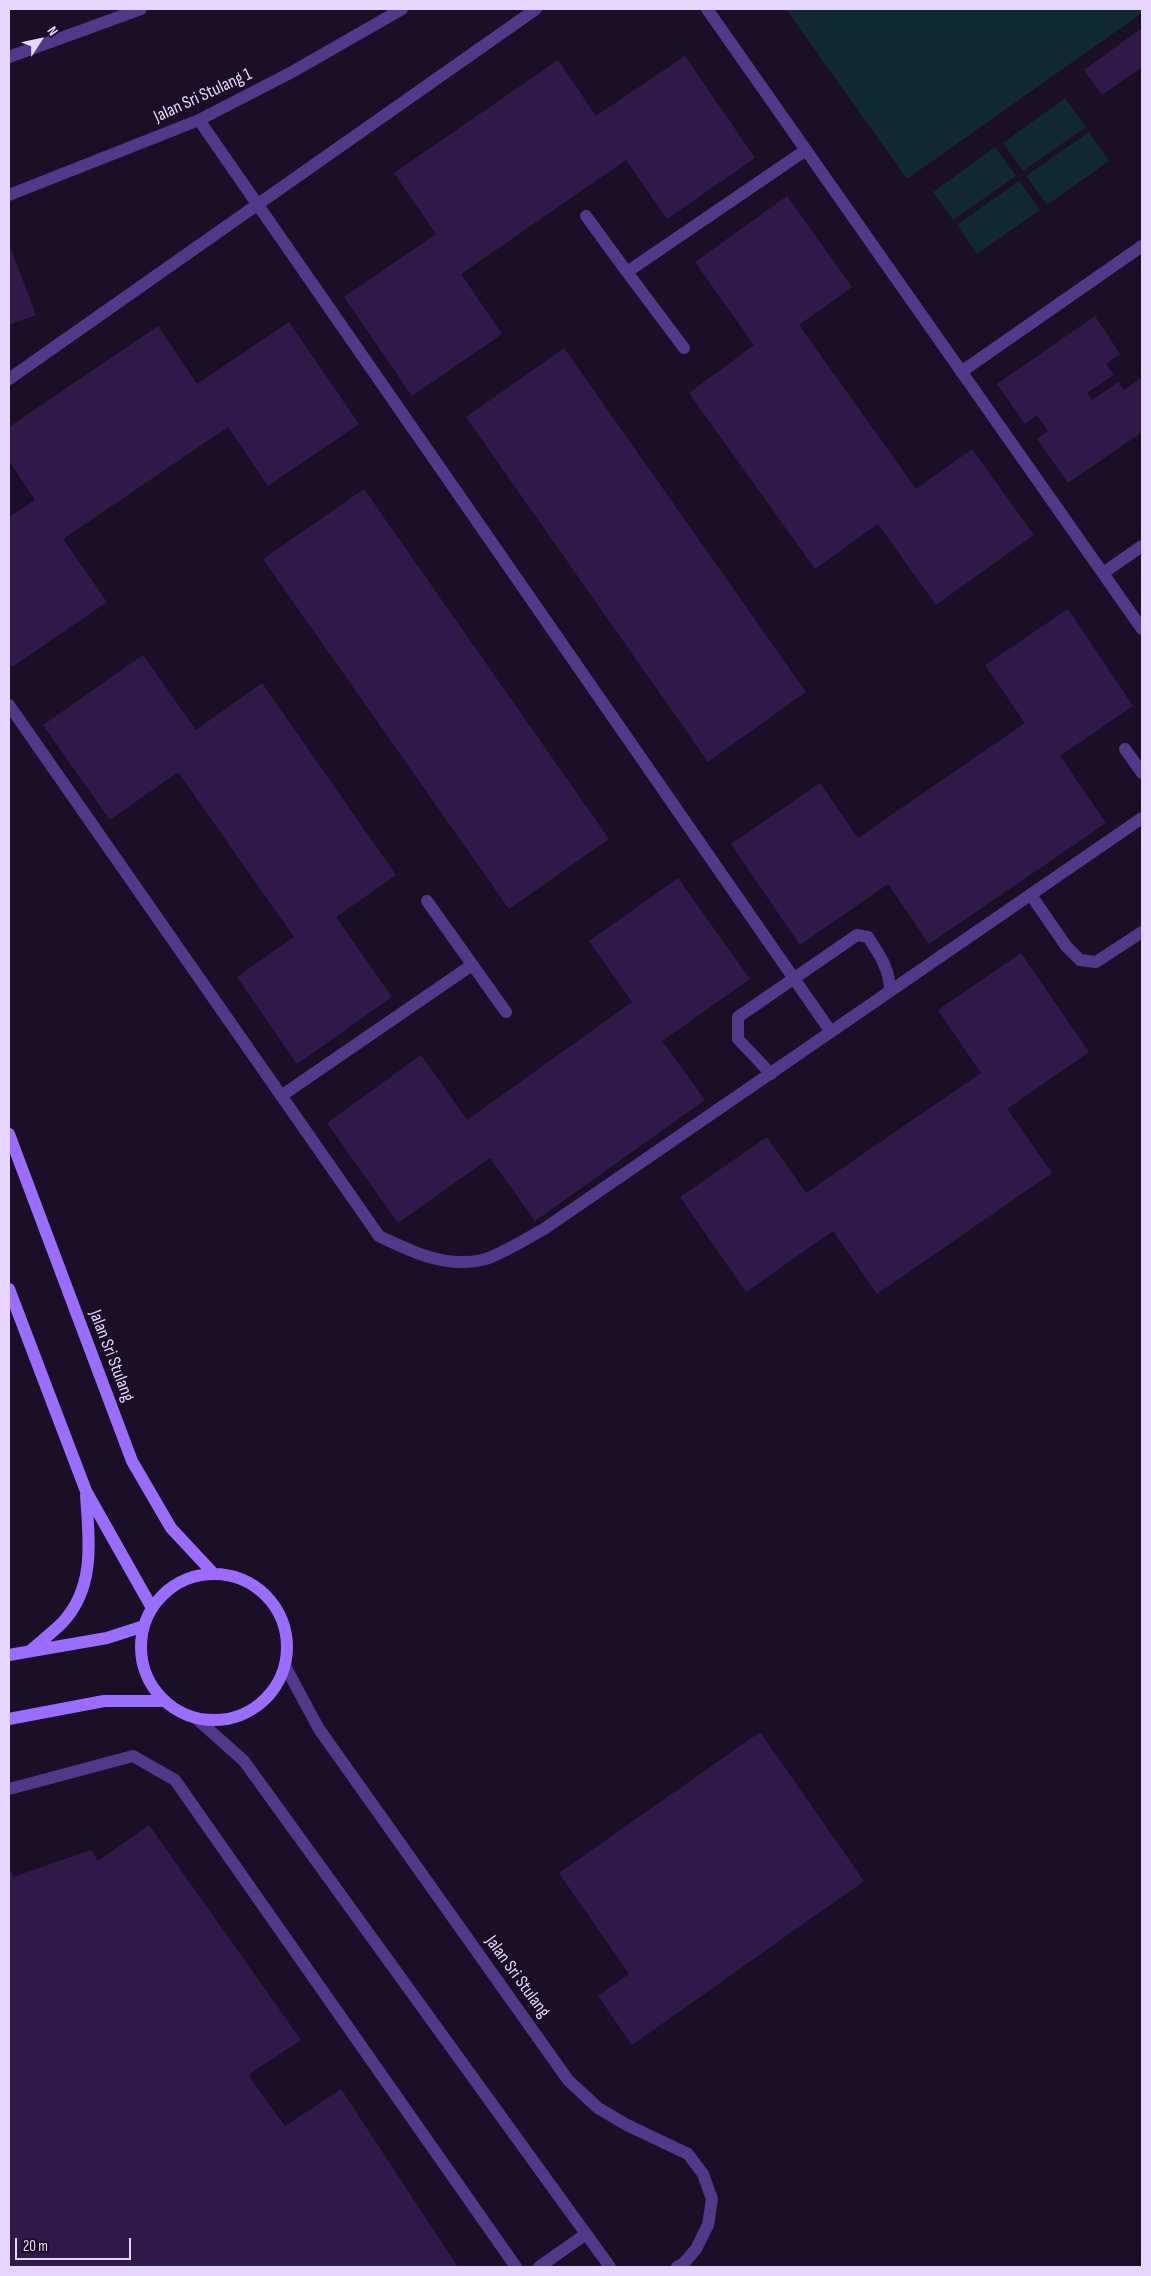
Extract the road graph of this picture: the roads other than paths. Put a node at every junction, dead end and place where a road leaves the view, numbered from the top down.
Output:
1 (141, 9) edge
2 (402, 9) edge
3 (536, 9) edge
4 (707, 9) edge
5 (123, 11) edge
6 (9, 57) edge
7 (199, 120) junction
8 (806, 150) junction
9 (9, 195) edge
10 (258, 204) junction
11 (586, 216) dead end
12 (1142, 246) edge
13 (627, 272) junction
14 (684, 348) dead end
15 (961, 372) junction
16 (9, 379) edge
17 (1142, 546) edge
18 (1103, 573) junction
19 (1142, 629) edge
20 (9, 705) edge
21 (1125, 749) dead end
22 (1142, 773) edge
23 (1142, 818) edge
24 (1031, 894) junction
25 (427, 901) dead end
26 (1142, 932) edge
27 (472, 965) junction
28 (794, 979) junction
29 (890, 992) junction
30 (506, 1012) dead end
31 (832, 1032) junction
32 (771, 1074) junction
33 (281, 1096) junction
34 (9, 1134) edge
35 (9, 1288) edge
36 (86, 1491) junction
37 (213, 1573) junction
38 (152, 1608) junction
39 (144, 1626) junction
40 (30, 1651) junction
41 (9, 1655) edge
42 (285, 1666) junction
43 (164, 1701) junction
44 (9, 1719) edge
45 (197, 1719) junction
46 (9, 1789) edge
47 (586, 2234) junction
48 (516, 2267) edge
49 (539, 2267) edge
50 (610, 2267) edge
51 (676, 2267) edge

1 - 5 street
2 - 7 street, Jalan Sri Stulang 1
3 - 10 street
4 - 8 street
5 - 6 street
7 - 9 street, Jalan Sri Stulang 1
7 - 10 street
8 - 13 street
8 - 15 street
10 - 16 street
10 - 28 street
11 - 13 street
12 - 15 street
13 - 14 street
15 - 18 street
17 - 18 street
18 - 19 street
20 - 33 street
21 - 22 street
23 - 24 street
24 - 26 street
24 - 29 street
25 - 27 street
27 - 30 street
27 - 33 street
28 - 29 street
28 - 31 street
28 - 32 street
29 - 31 street
31 - 32 street
32 - 33 street
34 - 37 street, Jalan Sri Stulang
35 - 36 street
36 - 38 street
36 - 40 street
37 - 38 street
37 - 42 street
38 - 39 street
39 - 40 street
39 - 43 street
40 - 41 street
42 - 45 street
42 - 51 street, Jalan Sri Stulang
43 - 44 street
43 - 45 street
45 - 47 street
46 - 48 street
47 - 49 street
47 - 50 street

